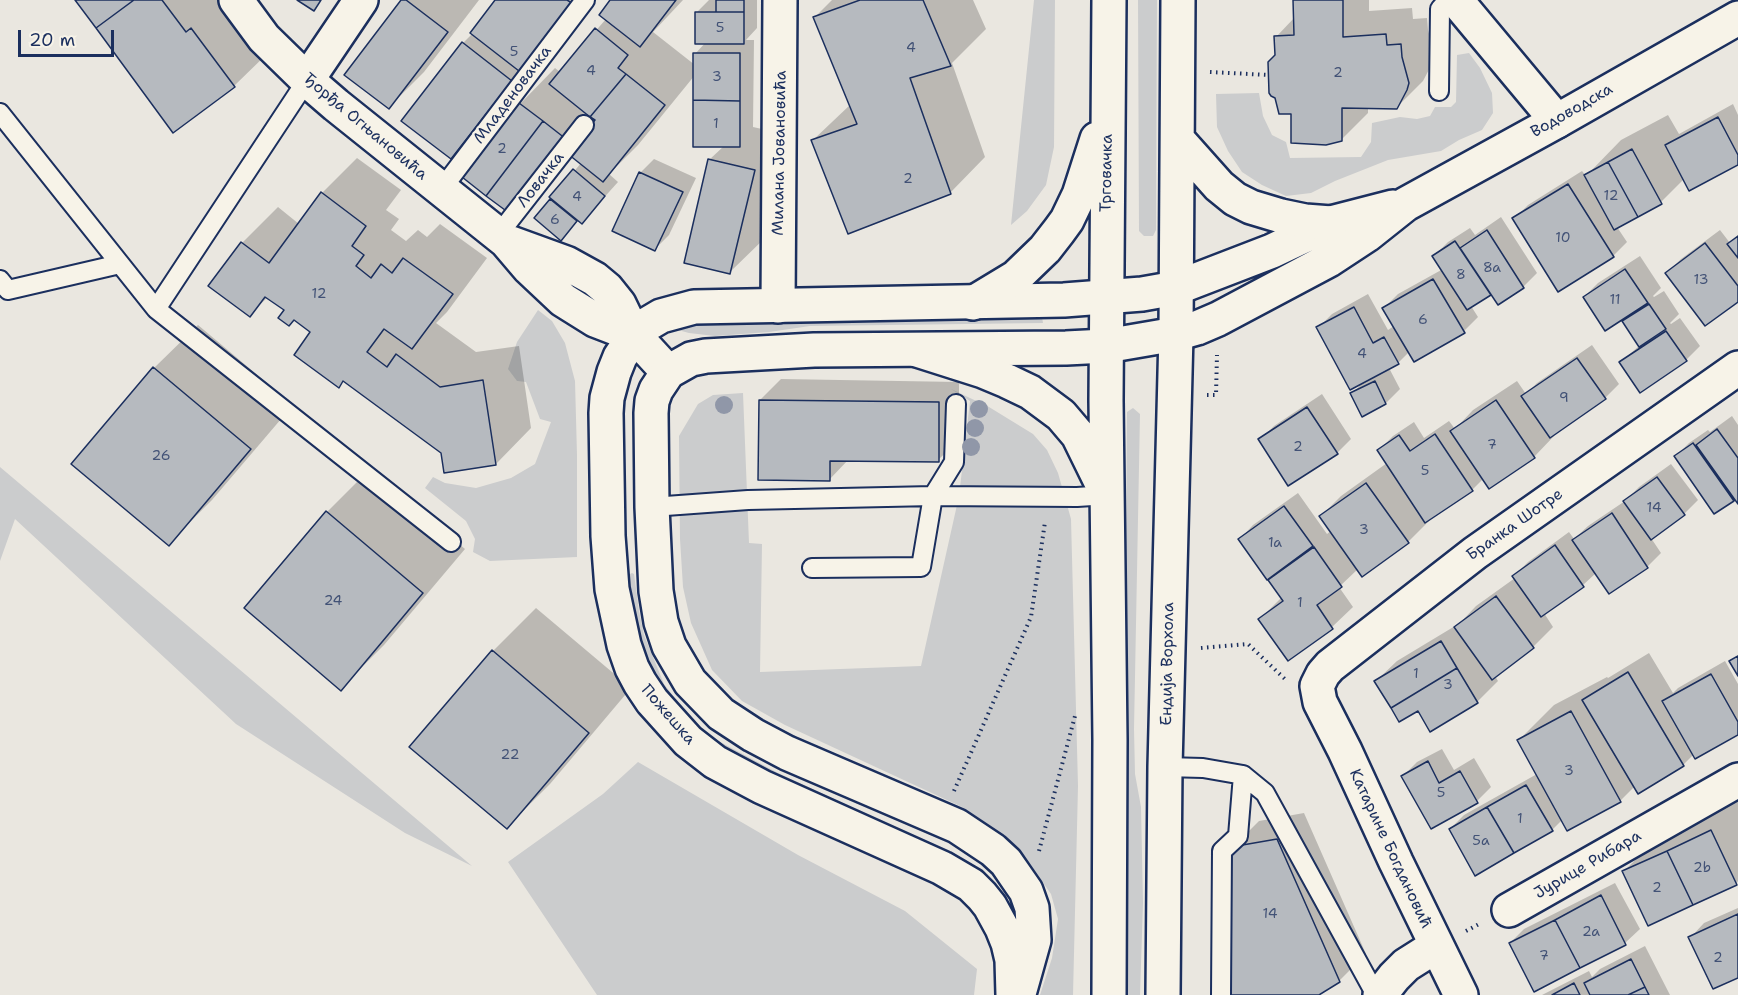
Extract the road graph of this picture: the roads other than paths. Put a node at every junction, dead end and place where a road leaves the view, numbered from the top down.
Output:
1 (236, 0) edge
2 (361, 0) edge
3 (585, 0) edge
4 (780, 0) edge
5 (1109, 0) edge
6 (1178, 0) edge
7 (1448, 0) edge
8 (1456, 0) edge
9 (1738, 18) edge
10 (307, 80) junction
11 (1439, 91) dead end
12 (1107, 109) junction
13 (0, 113) edge
14 (1557, 121) junction
15 (584, 125) dead end
16 (1178, 140) junction
17 (441, 190) junction
18 (1406, 204) junction
19 (1331, 223) junction
20 (502, 238) junction
21 (120, 264) junction
22 (3, 287) edge
23 (1176, 288) junction
24 (1106, 297) junction
25 (973, 303) junction
26 (778, 306) junction
27 (156, 309) junction
28 (1176, 334) junction
29 (634, 335) junction
30 (1106, 346) junction
31 (917, 350) junction
32 (1738, 368) edge
33 (668, 372) junction
34 (956, 404) dead end
35 (1108, 495) junction
36 (933, 496) junction
37 (652, 507) junction
38 (451, 542) dead end
39 (812, 568) dead end
40 (1320, 702) joint
41 (1165, 767) junction
42 (1243, 775) junction
43 (1735, 791) edge
44 (1509, 910) road end
45 (1436, 946) junction
46 (1013, 995) edge
47 (1018, 995) edge
48 (1109, 995) edge
49 (1163, 995) edge
50 (1221, 995) edge
51 (1378, 995) edge
52 (1461, 995) edge

1 - 10 main road, Ђорђа Огњановића
2 - 10 main road
3 - 17 lane, Младеновачка
4 - 26 main road, Милана Јовановића
5 - 12 main road, Трговачка
6 - 16 main road
7 - 11 lane
8 - 14 main road
9 - 14 main road, Водоводска
10 - 17 main road, Ђорђа Огњановића
10 - 27 lane
12 - 24 main road, Трговачка
12 - 25 main road
13 - 21 lane
14 - 18 main road, Водоводска
15 - 20 lane, Ловачка
16 - 19 main road
16 - 23 main road
17 - 20 main road, Ђорђа Огњановића
18 - 19 main road, Водоводска
18 - 28 main road, Водоводска
19 - 23 main road, Водоводска
20 - 29 main road, Ђорђа Огњановића
21 - 22 lane
21 - 27 lane
23 - 24 main road, Водоводска
23 - 28 main road
24 - 25 main road, Водоводска
24 - 30 main road, Трговачка
25 - 26 main road, Водоводска
26 - 29 main road, Водоводска
27 - 38 lane
28 - 30 main road, Водоводска
28 - 41 main road, Ендија Ворхола
29 - 33 main road
29 - 46 main road, Пожешка
30 - 31 main road, Водоводска
30 - 35 main road
31 - 33 main road, Водоводска
31 - 35 main road
32 - 40 main road, Бранка Шотре
33 - 37 main road
34 - 36 lane
35 - 36 lane
35 - 48 main road
36 - 37 lane
36 - 39 lane
37 - 47 main road
40 - 45 main road, Катарине Богдановић
41 - 42 lane
41 - 49 main road, Ендија Ворхола
42 - 50 lane
42 - 51 lane
43 - 44 main road, Јурице Рибара
45 - 51 main road
45 - 52 main road, Катарине Богдановић

